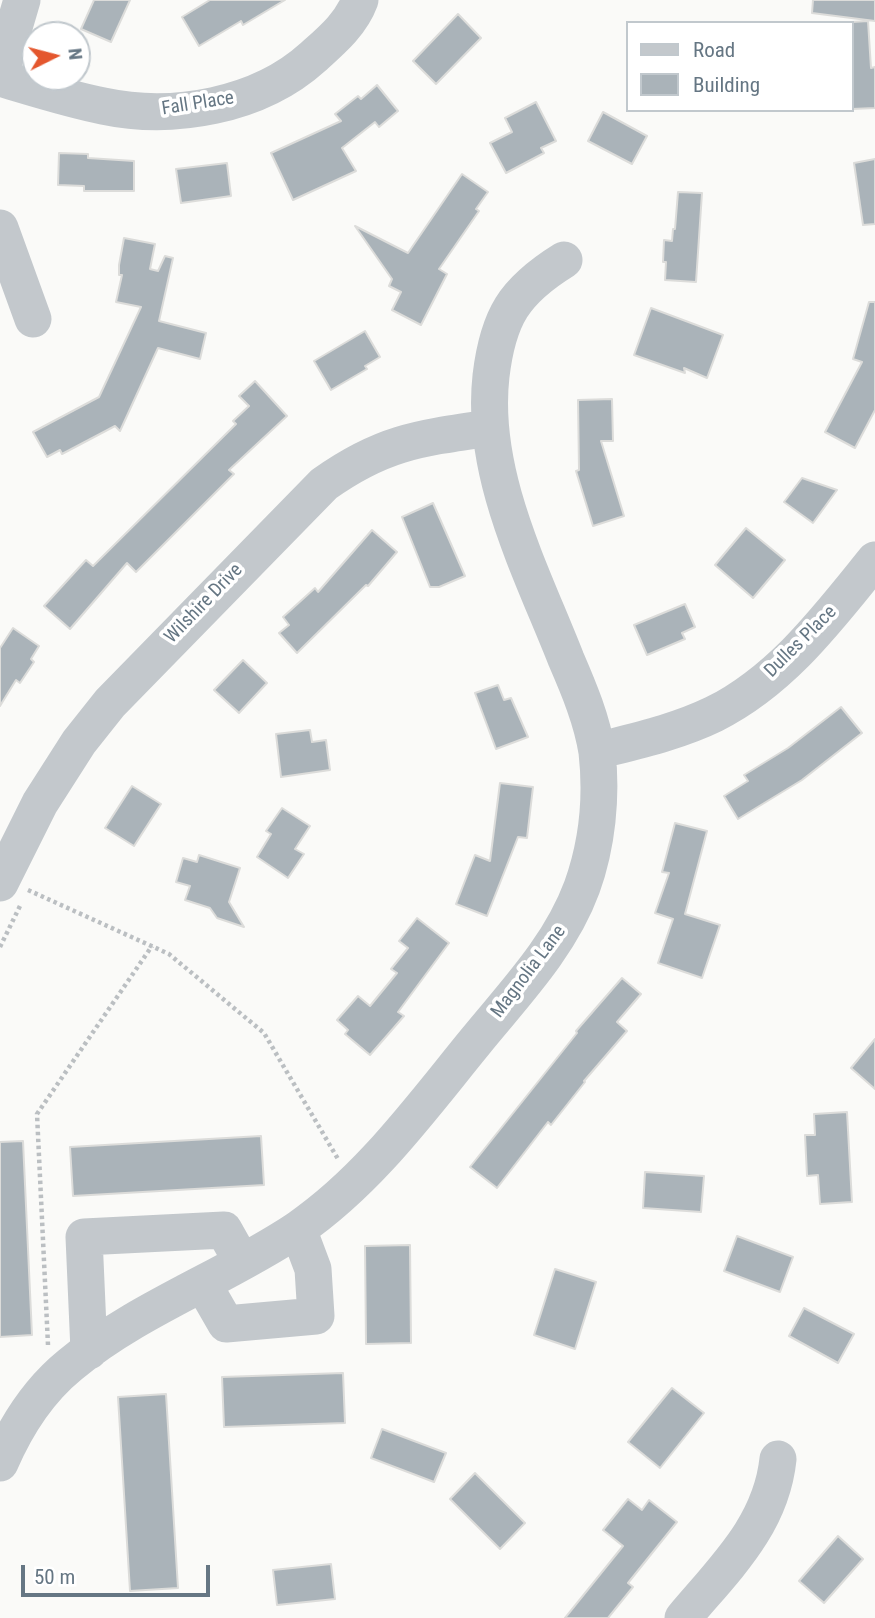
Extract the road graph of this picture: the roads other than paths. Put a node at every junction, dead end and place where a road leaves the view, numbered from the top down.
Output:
1 (22, 0) edge
2 (360, 0) edge
3 (0, 76) edge
4 (0, 228) edge
5 (564, 260) dead end
6 (33, 318) dead end
7 (490, 428) junction
8 (875, 560) edge
9 (597, 751) junction
10 (21, 884) edge
11 (298, 1228) junction
12 (242, 1262) junction
13 (203, 1284) junction
14 (89, 1351) junction
15 (778, 1459) dead end
16 (0, 1463) edge
17 (683, 1618) edge

1 - 3 street
2 - 3 street, Fall Place
4 - 6 street
5 - 7 street, Magnolia Lane
7 - 9 street, Magnolia Lane
7 - 10 street, Wilshire Drive
8 - 9 street, Dulles Place
9 - 11 street, Magnolia Lane
11 - 12 street, Magnolia Lane
11 - 13 street
12 - 13 street, Magnolia Lane
12 - 14 street
13 - 14 street, Magnolia Lane
14 - 16 street, Magnolia Lane
15 - 17 street

